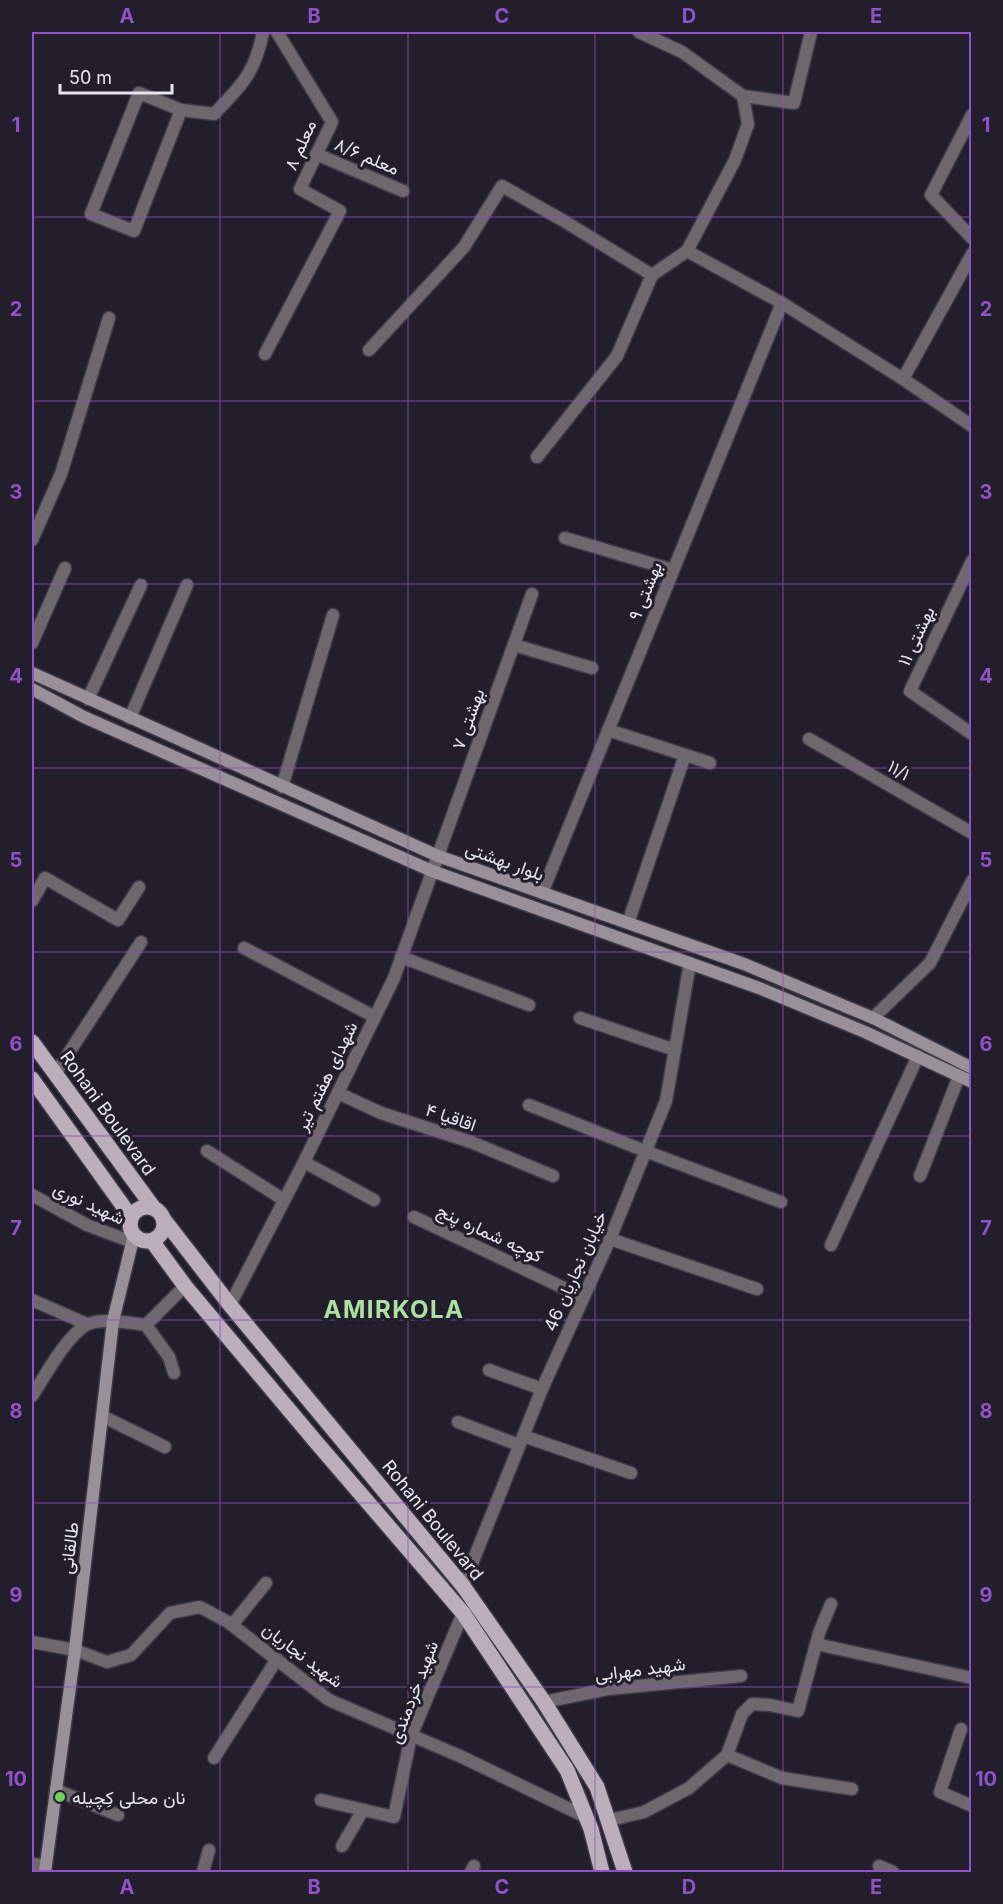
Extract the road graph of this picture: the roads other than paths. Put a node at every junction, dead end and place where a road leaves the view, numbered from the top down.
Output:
1 (263, 32) edge
2 (639, 32) edge
3 (811, 32) edge
4 (282, 34) edge
5 (743, 96) junction
6 (181, 110) junction
7 (972, 115) edge
8 (316, 154) junction
9 (403, 191) dead end
10 (972, 238) edge
11 (687, 251) junction
12 (972, 254) edge
13 (652, 275) junction
14 (782, 303) junction
15 (110, 318) dead end
16 (369, 350) dead end
17 (265, 354) dead end
18 (903, 379) junction
19 (972, 426) edge
20 (537, 457) dead end
21 (565, 538) dead end
22 (32, 540) edge
23 (972, 561) edge
24 (65, 568) dead end
25 (673, 570) junction
26 (141, 585) dead end
27 (187, 585) dead end
28 (532, 594) dead end
29 (333, 615) dead end
30 (32, 643) edge
31 (514, 645) junction
32 (592, 668) dead end
33 (32, 673) edge
34 (32, 689) edge
35 (88, 699) junction
36 (130, 718) junction
37 (608, 730) junction
38 (972, 734) edge
39 (809, 739) dead end
40 (685, 755) junction
41 (224, 761) junction
42 (710, 763) dead end
43 (219, 775) junction
44 (282, 787) junction
45 (972, 833) edge
46 (438, 856) junction
47 (432, 871) junction
48 (972, 881) edge
49 (139, 886) dead end
50 (542, 893) junction
51 (32, 902) edge
52 (628, 923) junction
53 (141, 942) dead end
54 (244, 948) dead end
55 (695, 948) junction
56 (401, 957) junction
57 (690, 963) junction
58 (529, 1005) dead end
59 (375, 1017) junction
60 (580, 1018) dead end
61 (873, 1018) junction
62 (32, 1042) edge
63 (675, 1050) junction
64 (918, 1056) junction
65 (972, 1068) edge
66 (55, 1074) junction
67 (959, 1076) junction
68 (32, 1079) edge
69 (972, 1082) edge
70 (338, 1092) junction
71 (529, 1105) dead end
72 (207, 1151) dead end
73 (645, 1151) junction
74 (304, 1162) junction
75 (553, 1176) dead end
76 (920, 1176) dead end
77 (32, 1195) edge
78 (284, 1200) junction
79 (375, 1200) dead end
80 (780, 1202) dead end
81 (153, 1207) junction
82 (131, 1217) junction
83 (414, 1217) dead end
84 (165, 1221) junction
85 (133, 1239) junction
86 (610, 1239) junction
87 (152, 1241) junction
88 (831, 1245) dead end
89 (185, 1286) junction
90 (757, 1289) dead end
91 (582, 1297) junction
92 (32, 1300) edge
93 (230, 1305) junction
94 (113, 1321) junction
95 (87, 1324) junction
96 (146, 1325) junction
97 (489, 1370) dead end
98 (174, 1373) dead end
99 (542, 1389) junction
100 (32, 1396) edge
101 (102, 1416) junction
102 (458, 1422) dead end
103 (521, 1440) junction
104 (165, 1447) dead end
105 (631, 1473) dead end
106 (266, 1583) dead end
107 (463, 1586) junction
108 (831, 1604) dead end
109 (463, 1613) junction
110 (232, 1625) junction
111 (32, 1642) edge
112 (816, 1644) junction
113 (75, 1650) junction
114 (277, 1659) junction
115 (741, 1676) dead end
116 (972, 1678) edge
117 (544, 1702) junction
118 (961, 1730) dead end
119 (411, 1736) junction
120 (727, 1755) junction
121 (213, 1758) dead end
122 (852, 1789) dead end
123 (56, 1790) junction
124 (321, 1800) dead end
125 (972, 1806) edge
126 (363, 1810) junction
127 (118, 1815) dead end
128 (586, 1817) junction
129 (610, 1820) junction
130 (342, 1846) dead end
131 (209, 1850) dead end
132 (32, 1864) edge
133 (879, 1866) dead end
134 (45, 1869) edge
135 (203, 1872) edge
136 (602, 1872) edge
137 (625, 1872) edge
138 (893, 1872) edge

1 - 6 street
2 - 5 street
3 - 5 street
4 - 8 street, معلم ۸
5 - 11 street
6 - 6 street
7 - 10 street
8 - 9 street, معلم ۸/۶
8 - 17 street, معلم ۸
11 - 13 street
11 - 14 street
12 - 18 street
13 - 16 street
13 - 20 street
14 - 18 street
14 - 25 street, بهشتی ۹
15 - 22 street
18 - 19 street
21 - 25 street
23 - 38 street, بهشتی ۱۱
24 - 30 street
25 - 37 street, بهشتی ۹
26 - 35 street
27 - 36 street
28 - 31 street, بهشتی ۷
29 - 44 street
31 - 32 street
31 - 46 street, بهشتی ۷
33 - 35 main road, بلوار بهشتی
34 - 43 main road, بلوار بهشتی
35 - 36 main road, بلوار بهشتی
36 - 41 main road, بلوار بهشتی
37 - 40 street
37 - 50 street, بهشتی ۹
39 - 45 street, ۱۱/۱
40 - 42 street
40 - 52 street
41 - 43 main road
41 - 44 main road, بلوار بهشتی
43 - 47 main road, بلوار بهشتی
44 - 46 main road, بلوار بهشتی
46 - 47 street, شهدای هفتم تیر
46 - 50 main road, بلوار بهشتی
47 - 56 street, شهدای هفتم تیر
47 - 57 main road, بلوار بهشتی
48 - 61 street
49 - 51 street
50 - 52 main road, بلوار بهشتی
52 - 55 main road, بلوار بهشتی
53 - 66 street
54 - 59 street
55 - 57 main road
55 - 61 main road, بلوار بهشتی
56 - 58 street
56 - 59 street, شهدای هفتم تیر
57 - 63 street, خیابان نجاریان 46
57 - 64 main road, بلوار بهشتی
59 - 70 street, شهدای هفتم تیر
60 - 63 street
61 - 65 main road, بلوار بهشتی
62 - 66 main road, Rohani Boulevard
63 - 73 street, خیابان نجاریان 46
64 - 67 main road, بلوار بهشتی
64 - 88 street
66 - 81 main road, Rohani Boulevard
67 - 69 main road, بلوار بهشتی
67 - 76 street
68 - 82 main road
70 - 74 street, شهدای هفتم تیر
70 - 75 street, اقاقیا ۴
71 - 73 street
72 - 78 street
73 - 80 street
73 - 86 street, خیابان نجاریان 46
74 - 78 street, شهدای هفتم تیر
74 - 79 street
77 - 85 street, شهید نوری
78 - 93 street, شهدای هفتم تیر
81 - 82 main road
81 - 84 main road
82 - 85 main road
83 - 91 street, کوچه شماره پنج
84 - 87 main road
84 - 93 main road, Rohani Boulevard
85 - 87 main road
85 - 94 main road, طالقانی
86 - 90 street
86 - 91 street, خیابان نجاریان 46
87 - 89 main road, Rohani Boulevard
89 - 96 street
89 - 109 main road, Rohani Boulevard
91 - 99 street, خیابان نجاریان 46
92 - 95 street
93 - 107 main road, Rohani Boulevard
94 - 95 street
94 - 96 street
94 - 101 main road, طالقانی
95 - 100 street
96 - 98 street
97 - 99 street
99 - 103 street, خیابان نجاریان 46
101 - 104 street
101 - 113 main road, طالقانی
102 - 103 street
103 - 105 street
103 - 107 street, خیابان نجاریان 46
106 - 110 street
107 - 117 main road, Rohani Boulevard
108 - 112 street
109 - 119 street, شهید خردمندی
109 - 128 main road, Rohani Boulevard
110 - 113 street, شهید نجاریان
110 - 114 street, شهید نجاریان
111 - 113 street, شهید نجاریان
112 - 116 street
112 - 120 street
113 - 123 main road, طالقانی
114 - 119 street, شهید نجاریان
114 - 121 street
115 - 117 street, شهید مهرابی
117 - 129 main road, Rohani Boulevard
118 - 125 street
119 - 126 street, شهید خردمندی
119 - 128 street, شهید نجاریان
120 - 122 street
120 - 129 street
123 - 127 street
123 - 134 main road, طالقانی
124 - 126 street, شهید خردمندی
126 - 130 street
128 - 136 main road, Rohani Boulevard
129 - 137 main road, Rohani Boulevard
131 - 135 street
132 - 134 street
133 - 138 street

